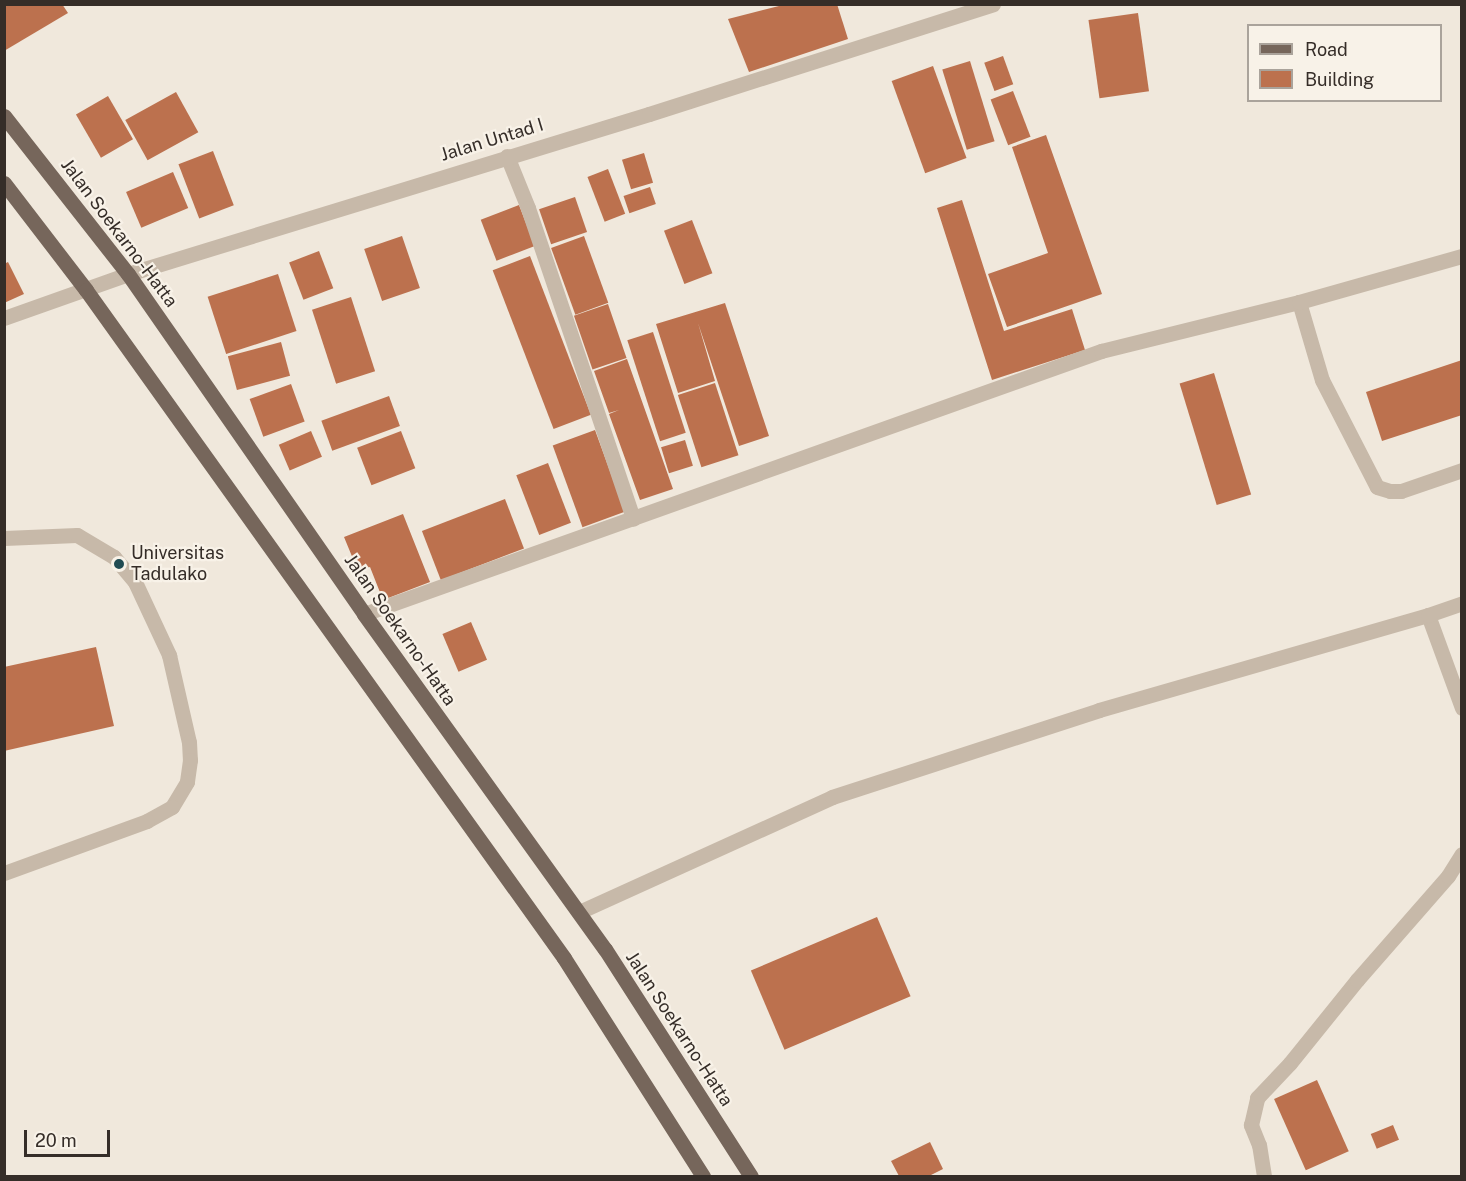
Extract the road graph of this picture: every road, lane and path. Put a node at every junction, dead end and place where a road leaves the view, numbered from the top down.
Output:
1 (993, 4) edge
2 (4, 116) edge
3 (507, 156) junction
4 (4, 183) edge
5 (1461, 256) edge
6 (128, 274) junction
7 (86, 290) junction
8 (1299, 302) junction
9 (4, 318) edge
10 (1461, 470) edge
11 (633, 519) junction
12 (4, 538) edge
13 (1461, 603) edge
14 (364, 615) junction
15 (1428, 615) junction
16 (1461, 708) edge
17 (1461, 854) edge
18 (4, 873) edge
19 (579, 912) junction
20 (703, 1176) edge
21 (751, 1176) edge
22 (1264, 1176) edge

1 - 3 street, Jalan Untad I
2 - 6 main road, Jalan Soekarno-Hatta
3 - 6 street, Jalan Untad I
3 - 11 street
4 - 7 main road
5 - 8 street
6 - 7 street, Jalan Untad I
6 - 14 main road, Jalan Soekarno-Hatta
7 - 9 street, Jalan Untad I
7 - 20 main road
8 - 10 street
8 - 11 street
11 - 14 street
12 - 18 street
13 - 15 street
14 - 19 main road, Jalan Soekarno-Hatta
15 - 16 street
15 - 19 street
17 - 22 street
19 - 21 main road, Jalan Soekarno-Hatta

